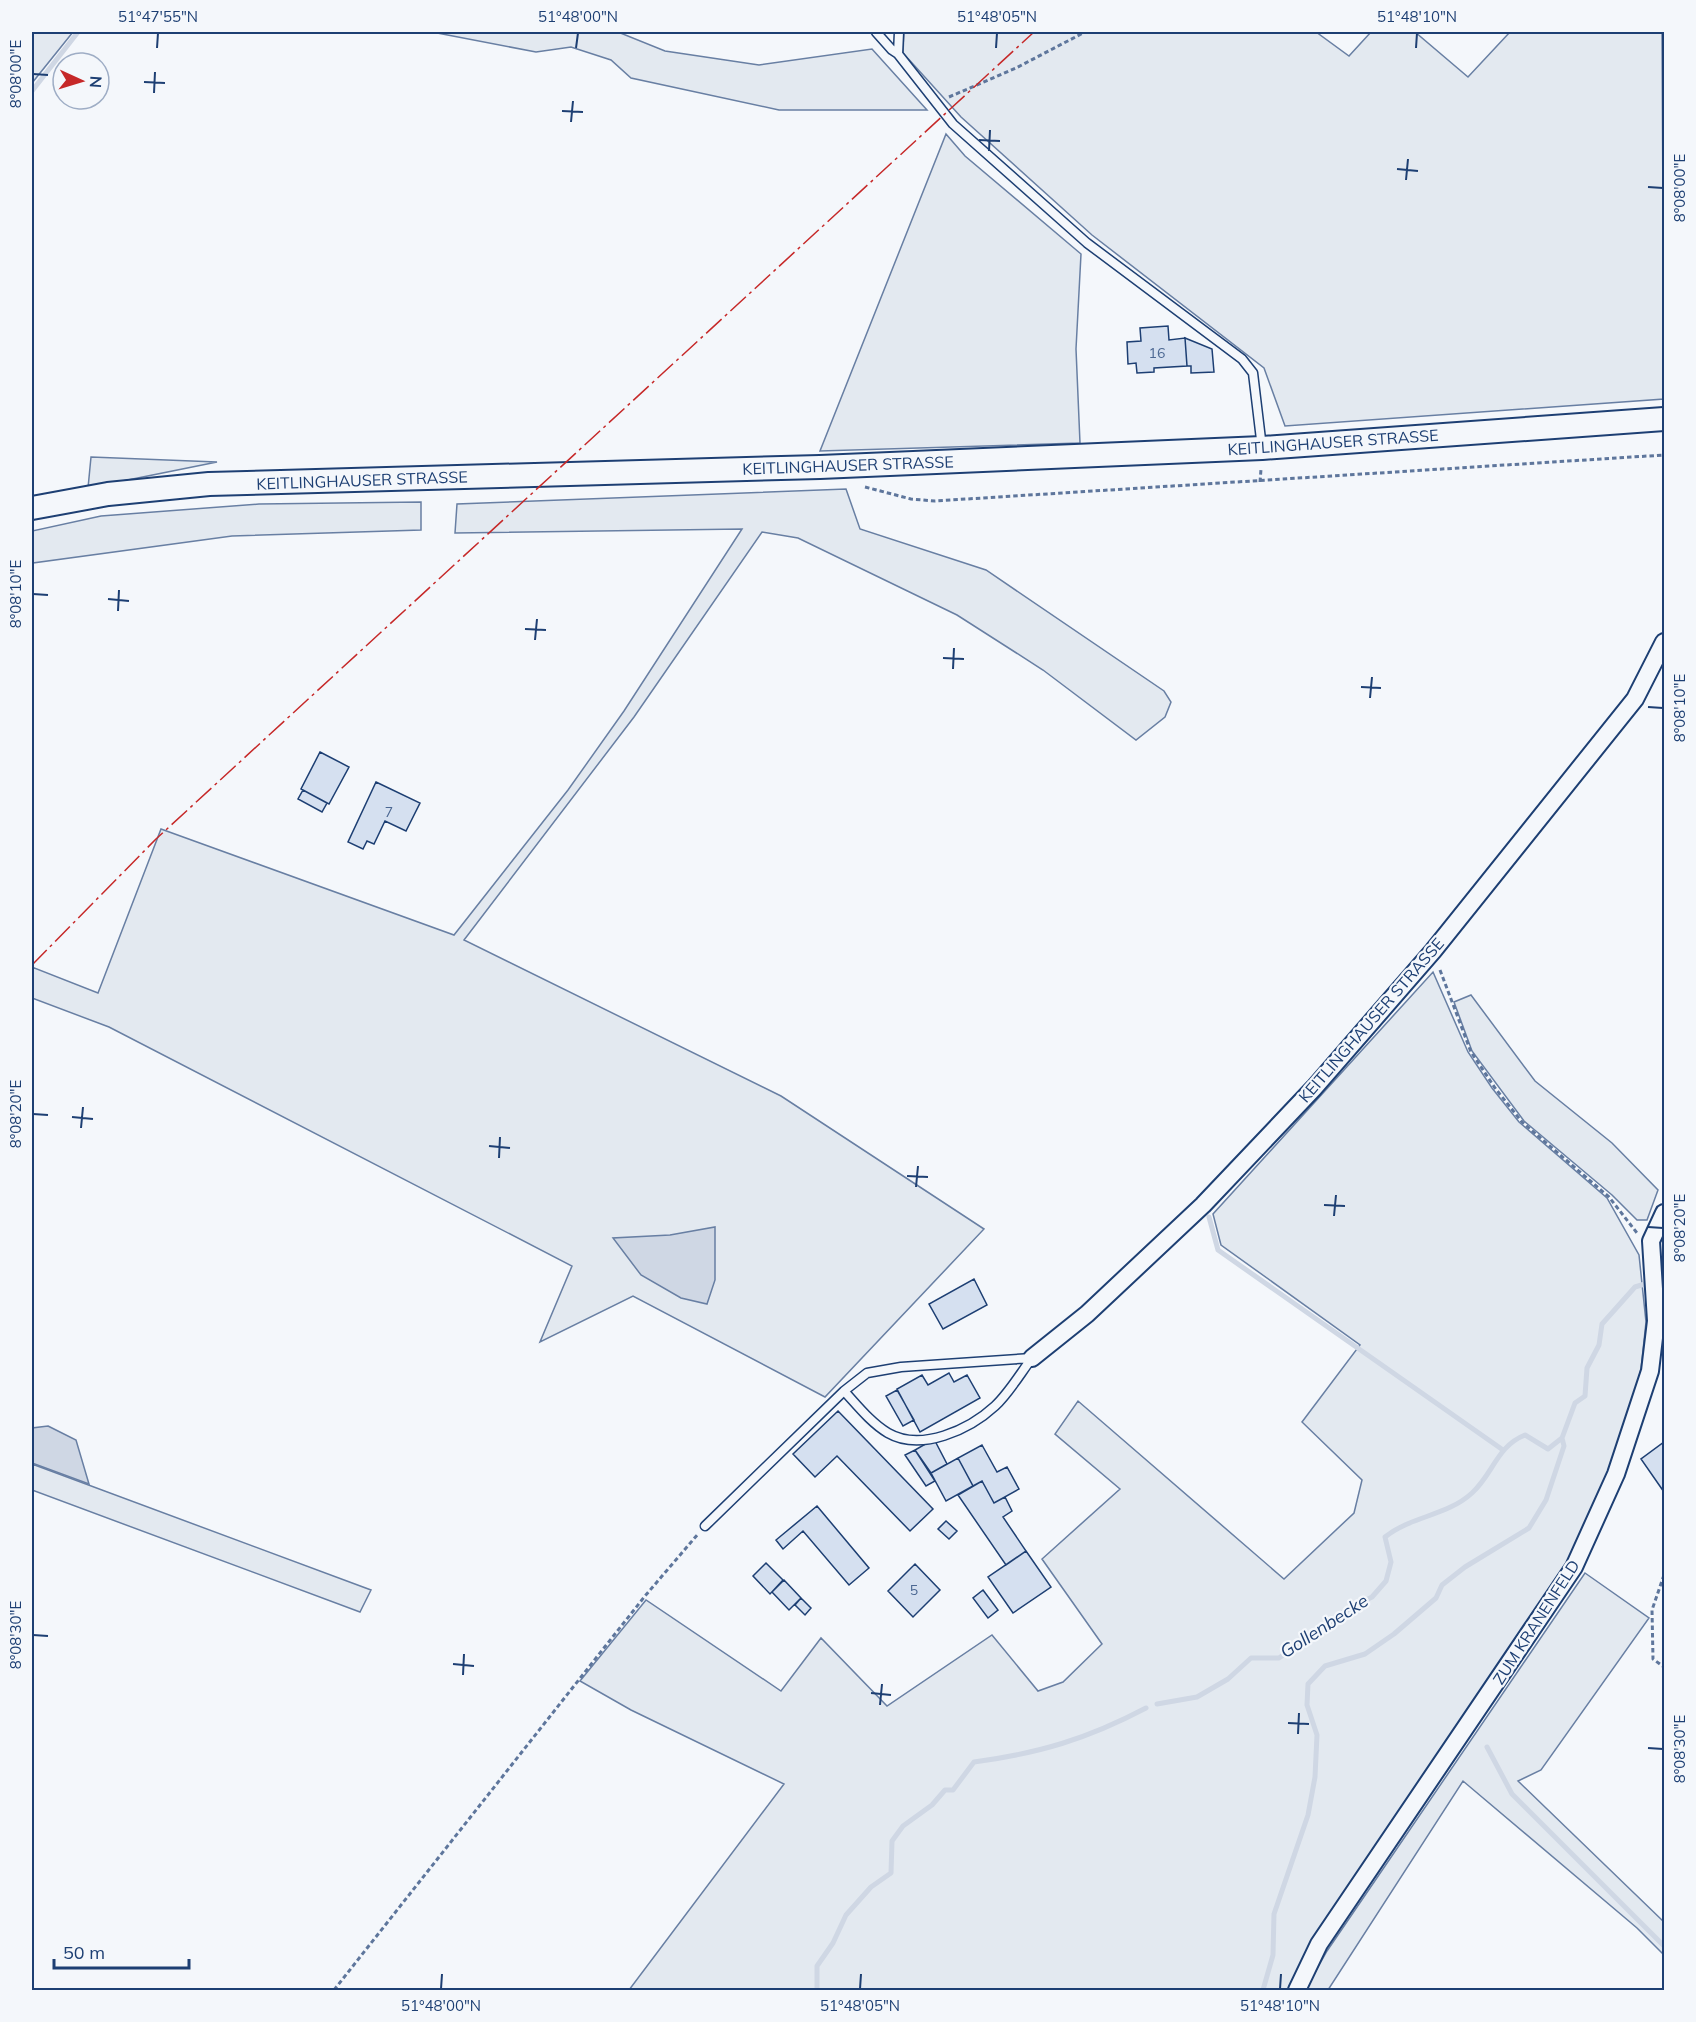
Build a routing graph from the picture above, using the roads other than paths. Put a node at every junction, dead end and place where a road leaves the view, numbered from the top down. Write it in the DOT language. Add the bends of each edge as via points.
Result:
graph roads {
  1 [pos="876,32"];
  2 [pos="899,32"];
  3 [pos="898,54"];
  4 [pos="1665,419"];
  5 [pos="1262,448"];
  6 [pos="32,508"];
  7 [pos="1665,642"];
  8 [pos="1665,1213"];
  9 [pos="1660,1322"];
  10 [pos="1032,1358"];
  11 [pos="844,1391"];
  12 [pos="705,1526"];
  13 [pos="1297,1990"];
  1 -- 3 [label="lane"];
  2 -- 3 [label="lane"];
  3 -- 5 [label="lane" via="953,124 1087,243 1242,359 1253,373"];
  4 -- 5 [label="main road, KEITLINGHAUSER STRASSE"];
  5 -- 6 [label="main road, KEITLINGHAUSER STRASSE" via="820,467 209,484 108,494"];
  7 -- 10 [label="street, KEITLINGHAUSER STRASSE" via="1635,699 1433,951 1314,1088 1203,1205 1087,1314"];
  8 -- 9 [label="street, ZUM KRANENFELD" via="1650,1241 1652,1295"];
  9 -- 13 [label="street, ZUM KRANENFELD" via="1640,1406 1616,1474 1574,1567 1319,1944"];
  10 -- 11 [label="lane" via="867,1373"];
  10 -- 11 [label="lane" via="994,1407 933,1439 915,1441 889,1433"];
  11 -- 12 [label="lane"];
}
